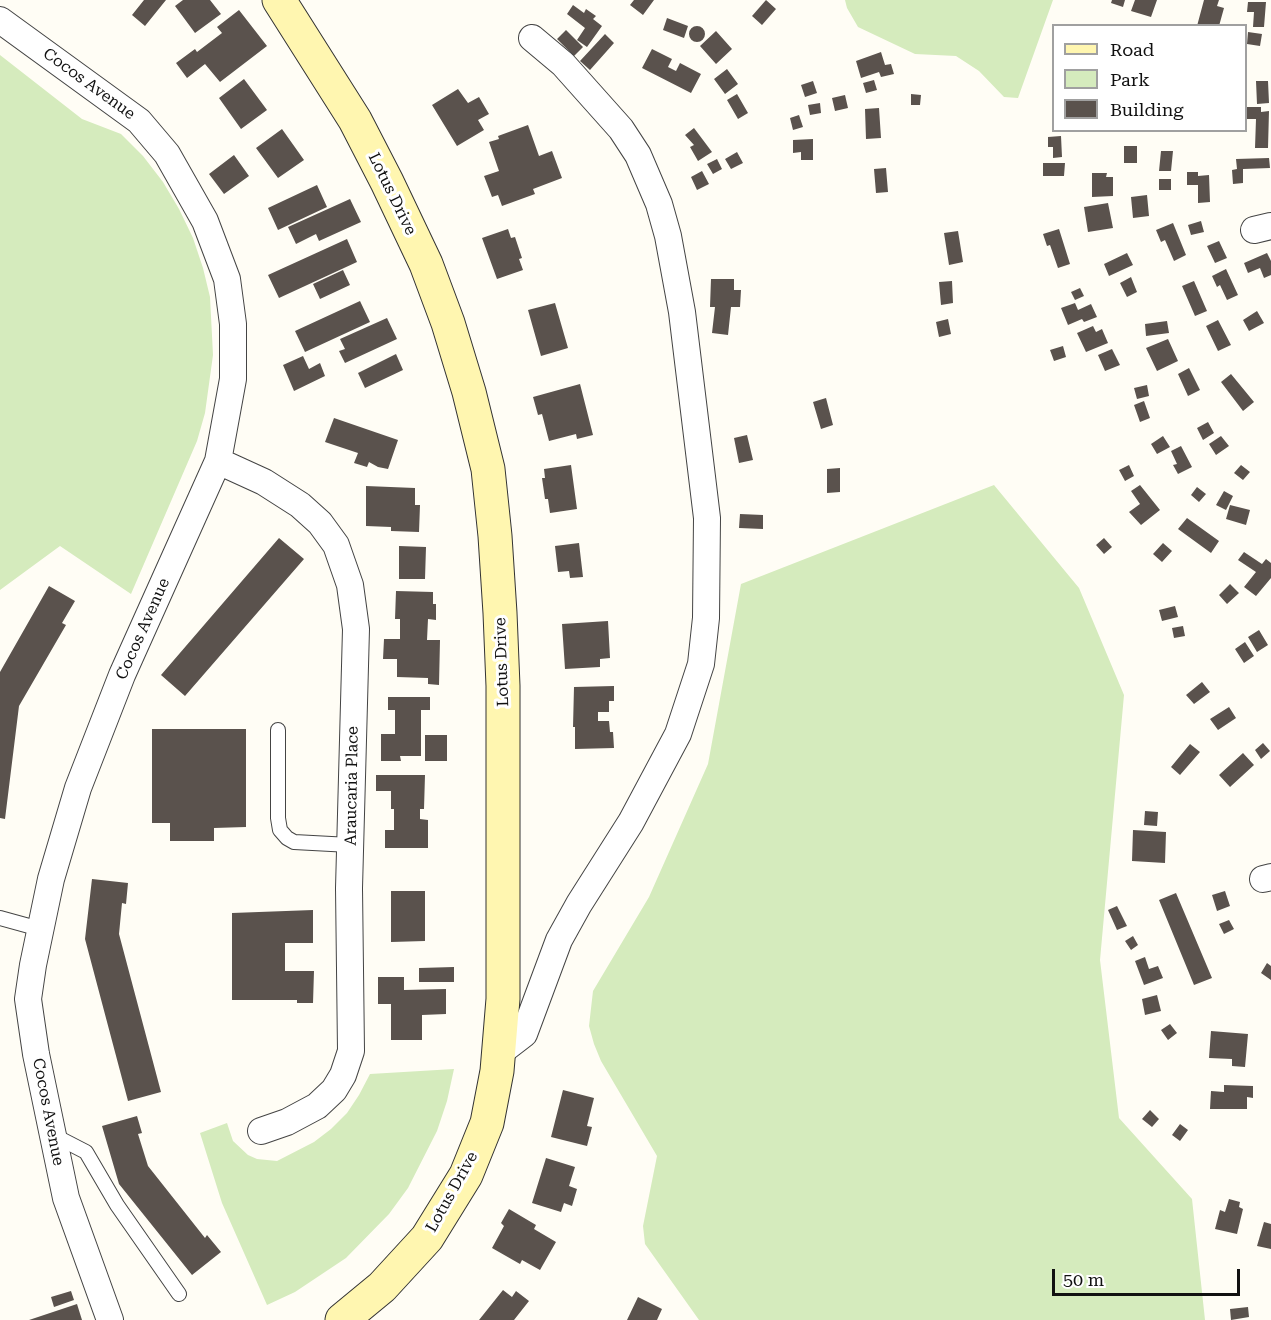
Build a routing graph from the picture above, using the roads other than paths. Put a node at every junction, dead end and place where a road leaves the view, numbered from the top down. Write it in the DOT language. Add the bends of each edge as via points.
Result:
graph roads {
  1 [pos="279,0"];
  2 [pos="0,20"];
  3 [pos="531,38"];
  4 [pos="218,461"];
  5 [pos="278,730"];
  6 [pos="350,845"];
  7 [pos="0,918"];
  8 [pos="40,929"];
  9 [pos="498,1054"];
  10 [pos="261,1131"];
  11 [pos="52,1135"];
  12 [pos="179,1294"];
  13 [pos="110,1320"];
  14 [pos="342,1320"];
  1 -- 9 [label="street, Lotus Drive" via="355,120 426,264 454,342 488,469 503,686 503,999"];
  2 -- 4 [label="street, Cocos Avenue" via="139,121 167,154 205,221 227,279 233,324 233,379"];
  3 -- 9 [label="street" via="563,64 621,129 638,155 659,204 682,312 707,518 706,618 701,664 678,734 631,822 559,940 524,1034"];
  4 -- 6 [label="street, Araucaria Place" via="264,482 300,505 320,523 340,555 350,585 356,628"];
  4 -- 8 [label="street, Cocos Avenue" via="122,675 78,788"];
  5 -- 6 [label="lane" via="280,830 294,842"];
  6 -- 10 [label="street, Araucaria Place" via="351,1051 339,1083 317,1106"];
  7 -- 8 [label="lane"];
  8 -- 11 [label="street, Cocos Avenue" via="28,999"];
  9 -- 14 [label="street, Lotus Drive" via="487,1123 466,1175 427,1238 382,1287"];
  11 -- 12 [label="lane" via="86,1152 117,1205"];
  11 -- 13 [label="street, Cocos Avenue" via="66,1198"];
}
